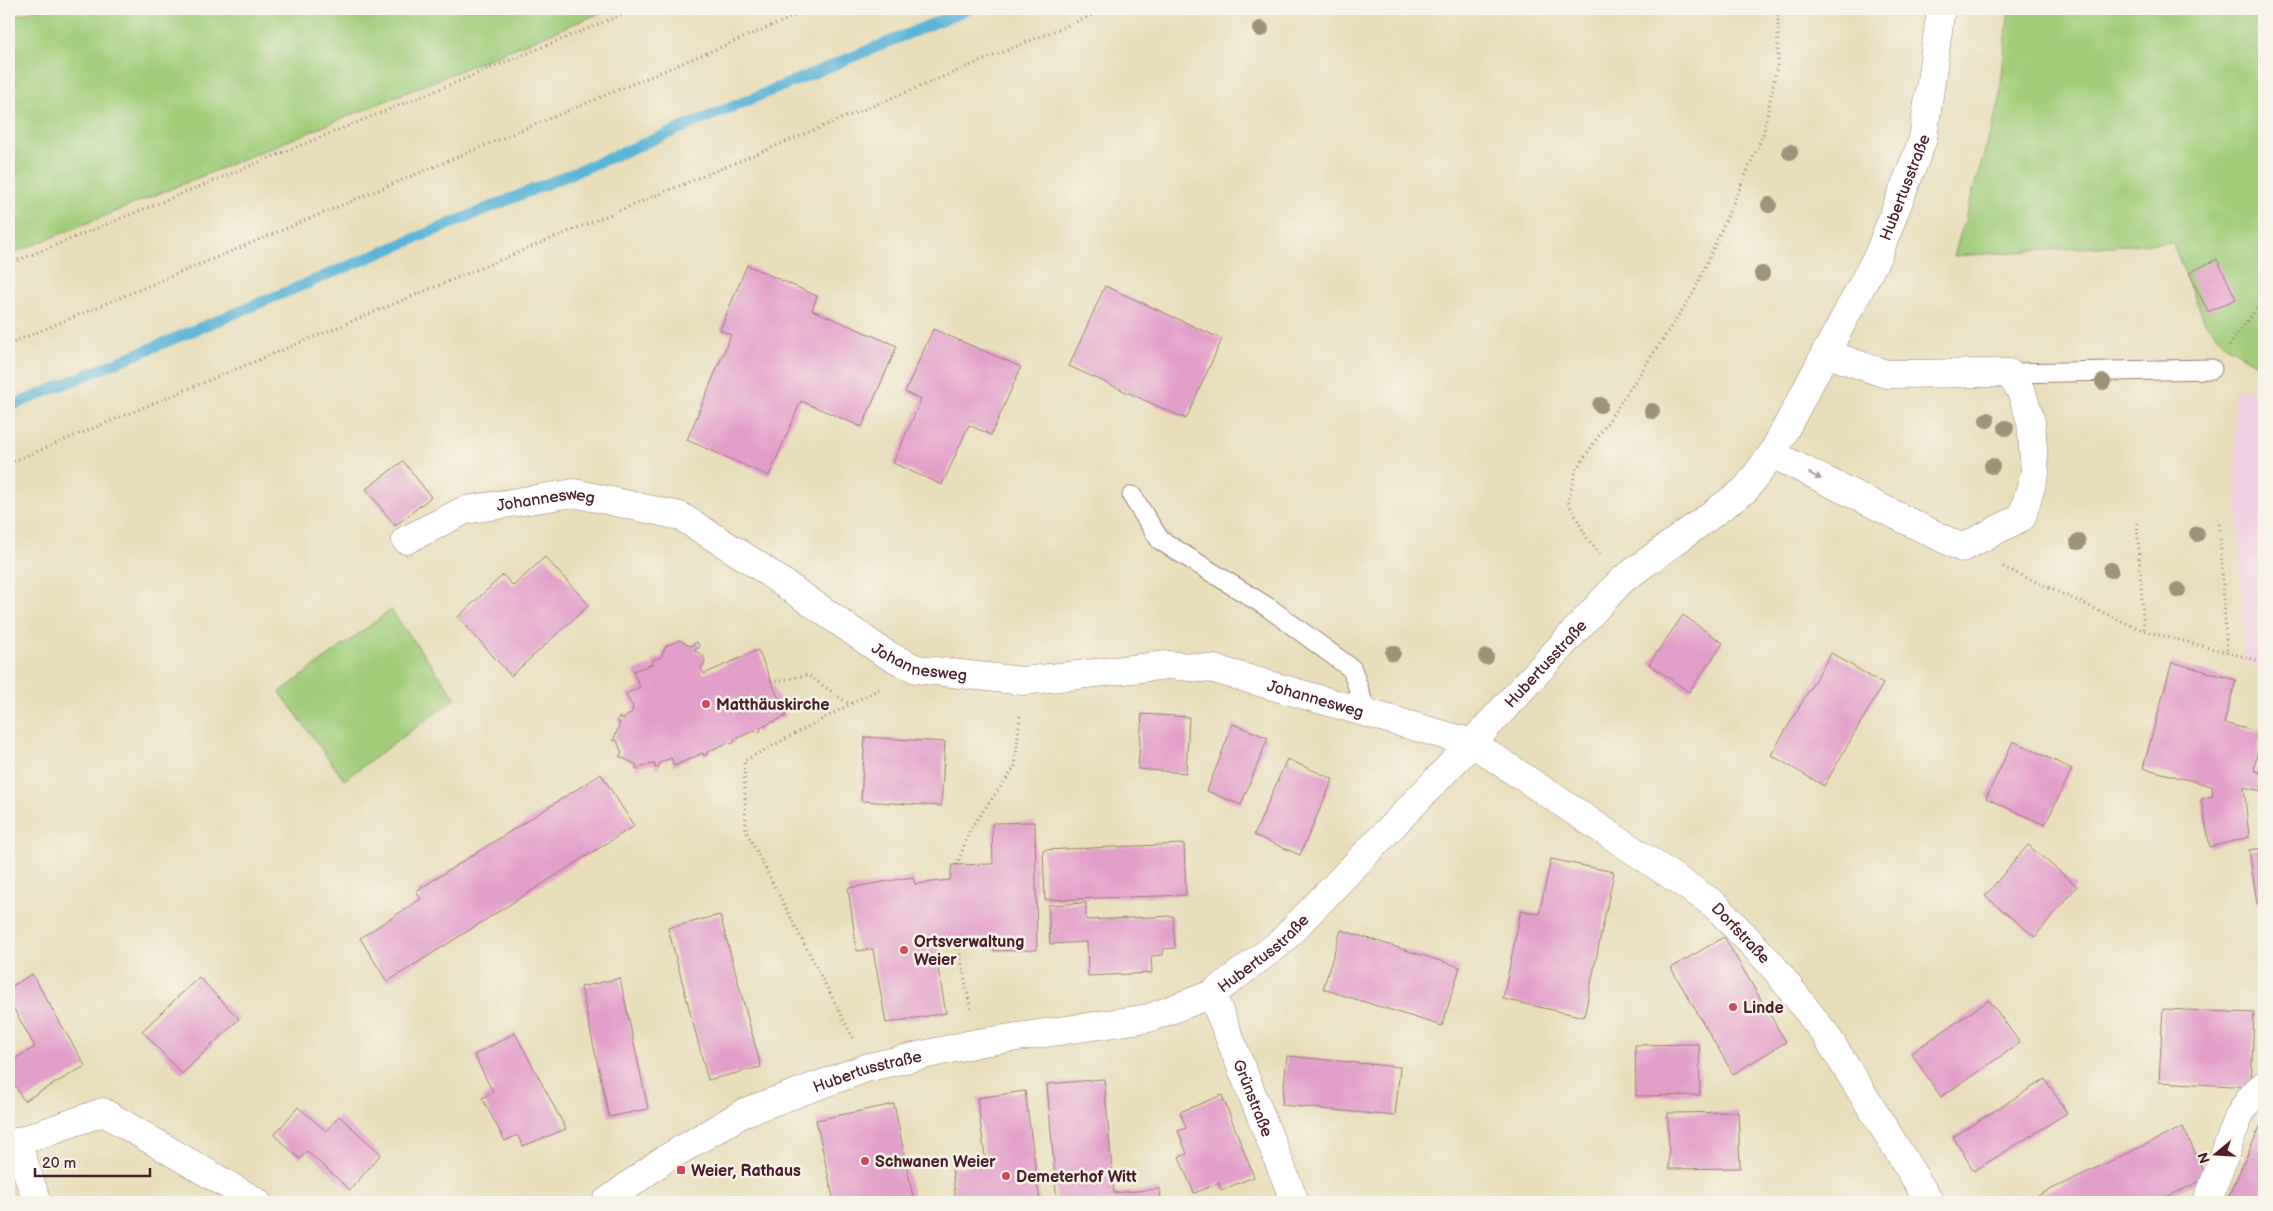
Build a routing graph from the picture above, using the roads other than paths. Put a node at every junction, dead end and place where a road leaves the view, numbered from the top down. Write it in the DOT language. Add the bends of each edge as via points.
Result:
graph roads {
  1 [pos="1941,9"];
  2 [pos="1825,353"];
  3 [pos="2212,369"];
  4 [pos="2009,374"];
  5 [pos="1772,454"];
  6 [pos="1132,496"];
  7 [pos="406,540"];
  8 [pos="1366,712"];
  9 [pos="1472,743"];
  10 [pos="1212,994"];
  11 [pos="2264,1085"];
  12 [pos="13,1143"];
  13 [pos="37,1202"];
  14 [pos="257,1202"];
  15 [pos="606,1202"];
  16 [pos="1295,1202"];
  17 [pos="1930,1202"];
  18 [pos="2207,1202"];
  1 -- 2 [label="street, Hubertusstraße" via="1923,139 1878,255"];
  2 -- 4 [label="street" via="1886,374"];
  2 -- 5 [label="street, Hubertusstraße"];
  3 -- 4 [label="lane"];
  5 -- 4 [label="street, one-way" via="1962,548 2022,517 2035,473 2031,422 2022,393"];
  5 -- 9 [label="street, Hubertusstraße" via="1745,490 1621,582"];
  6 -- 8 [label="lane" via="1160,540 1269,608 1352,669"];
  7 -- 8 [label="street, Johannesweg" via="465,510 574,493 680,516 753,562 884,653 916,669 1023,681 1177,666 1214,670"];
  8 -- 9 [label="street, Johannesweg"];
  9 -- 10 [label="street, Hubertusstraße" via="1280,943"];
  9 -- 17 [label="street, Dorfstraße" via="1714,904 1772,965 1826,1036"];
  10 -- 15 [label="street, Hubertusstraße" via="1149,1018 977,1042 869,1067 745,1112 662,1161"];
  10 -- 16 [label="street, Grünstraße"];
  11 -- 18 [label="street" via="2252,1095 2239,1116"];
  12 -- 13 [label="street"];
  12 -- 14 [label="street" via="103,1112"];
}
